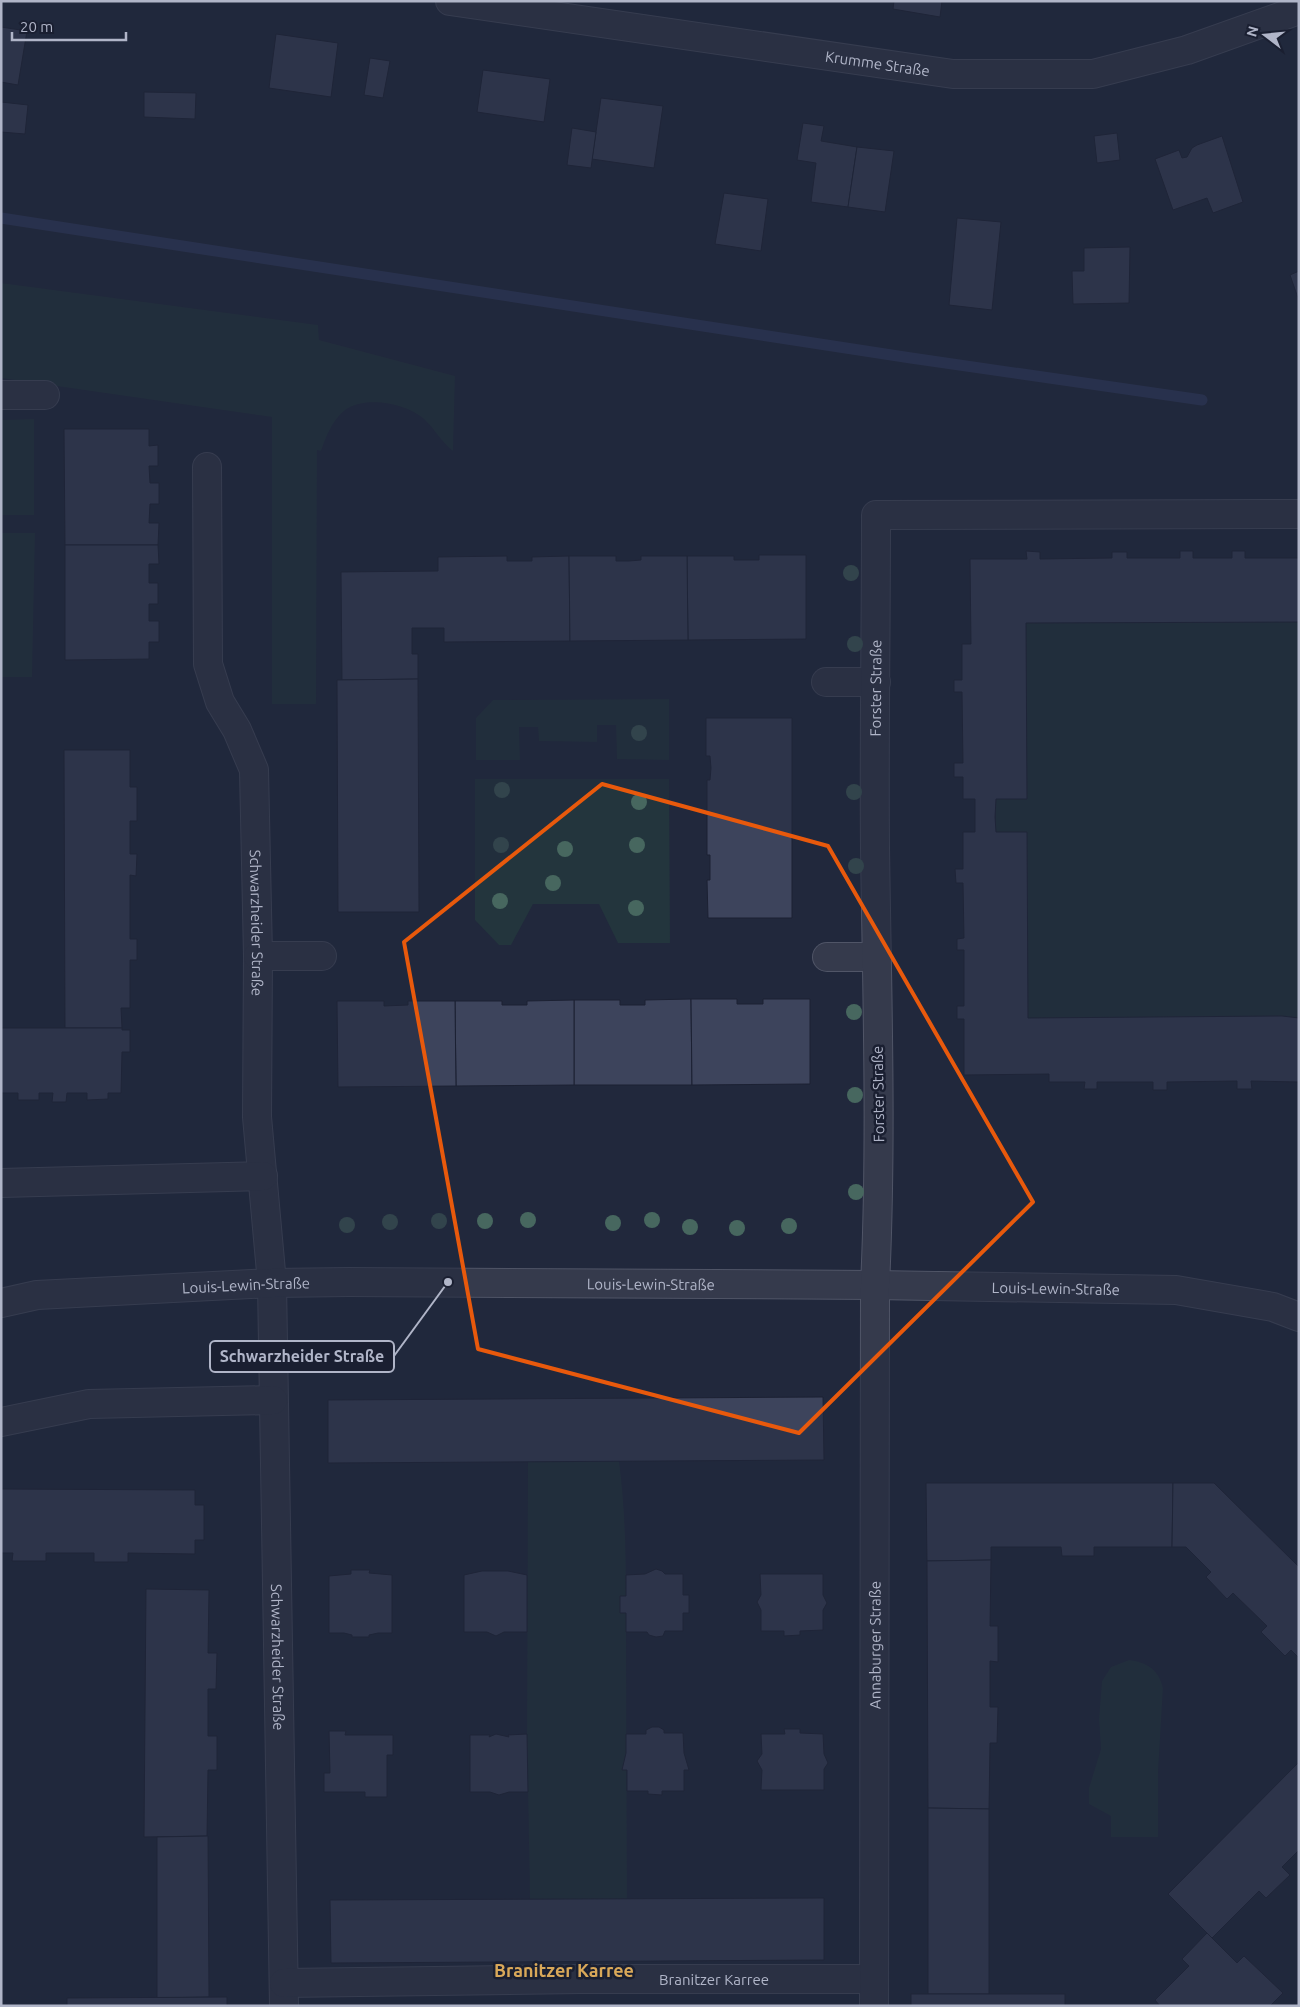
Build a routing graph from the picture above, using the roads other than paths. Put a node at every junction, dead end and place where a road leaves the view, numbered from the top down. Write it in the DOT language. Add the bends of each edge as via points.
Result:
graph roads {
  1 [pos="450,1"];
  2 [pos="1299,10"];
  3 [pos="1,395"];
  4 [pos="45,395"];
  5 [pos="207,467"];
  6 [pos="1299,514"];
  7 [pos="826,682"];
  8 [pos="876,682"];
  9 [pos="258,956"];
  10 [pos="322,956"];
  11 [pos="827,957"];
  12 [pos="877,957"];
  13 [pos="263,1176"];
  14 [pos="1,1183"];
  15 [pos="272,1283"];
  16 [pos="875,1285"];
  17 [pos="1,1303"];
  18 [pos="1299,1317"];
  19 [pos="273,1400"];
  20 [pos="1,1422"];
  21 [pos="874,1979"];
  22 [pos="284,1994"];
  23 [pos="874,2006"];
  1 -- 2 [label="street, Krumme Straße" via="962,74 1093,74 1187,50"];
  3 -- 4 [label="street"];
  5 -- 9 [label="street, Schwarzheider Straße" via="208,664 220,702 237,730 254,770"];
  6 -- 8 [label="street, Forster Straße" via="876,515"];
  7 -- 8 [label="street"];
  8 -- 12 [label="street, Forster Straße"];
  9 -- 10 [label="street"];
  9 -- 13 [label="street, Schwarzheider Straße" via="257,1117"];
  11 -- 12 [label="street"];
  12 -- 16 [label="street, Forster Straße" via="879,1200"];
  13 -- 14 [label="street"];
  13 -- 15 [label="street, Schwarzheider Straße"];
  15 -- 16 [label="street, Louis-Lewin-Straße"];
  15 -- 17 [label="street, Louis-Lewin-Straße" via="37,1295"];
  15 -- 19 [label="street, Schwarzheider Straße"];
  16 -- 18 [label="street, Louis-Lewin-Straße" via="1176,1290 1273,1307"];
  16 -- 21 [label="street, Annaburger Straße"];
  19 -- 20 [label="street" via="89,1404"];
  19 -- 22 [label="street, Schwarzheider Straße"];
  21 -- 22 [label="street, Branitzer Karree" via="580,1980"];
  21 -- 23 [label="street, Annaburger Straße"];
}
